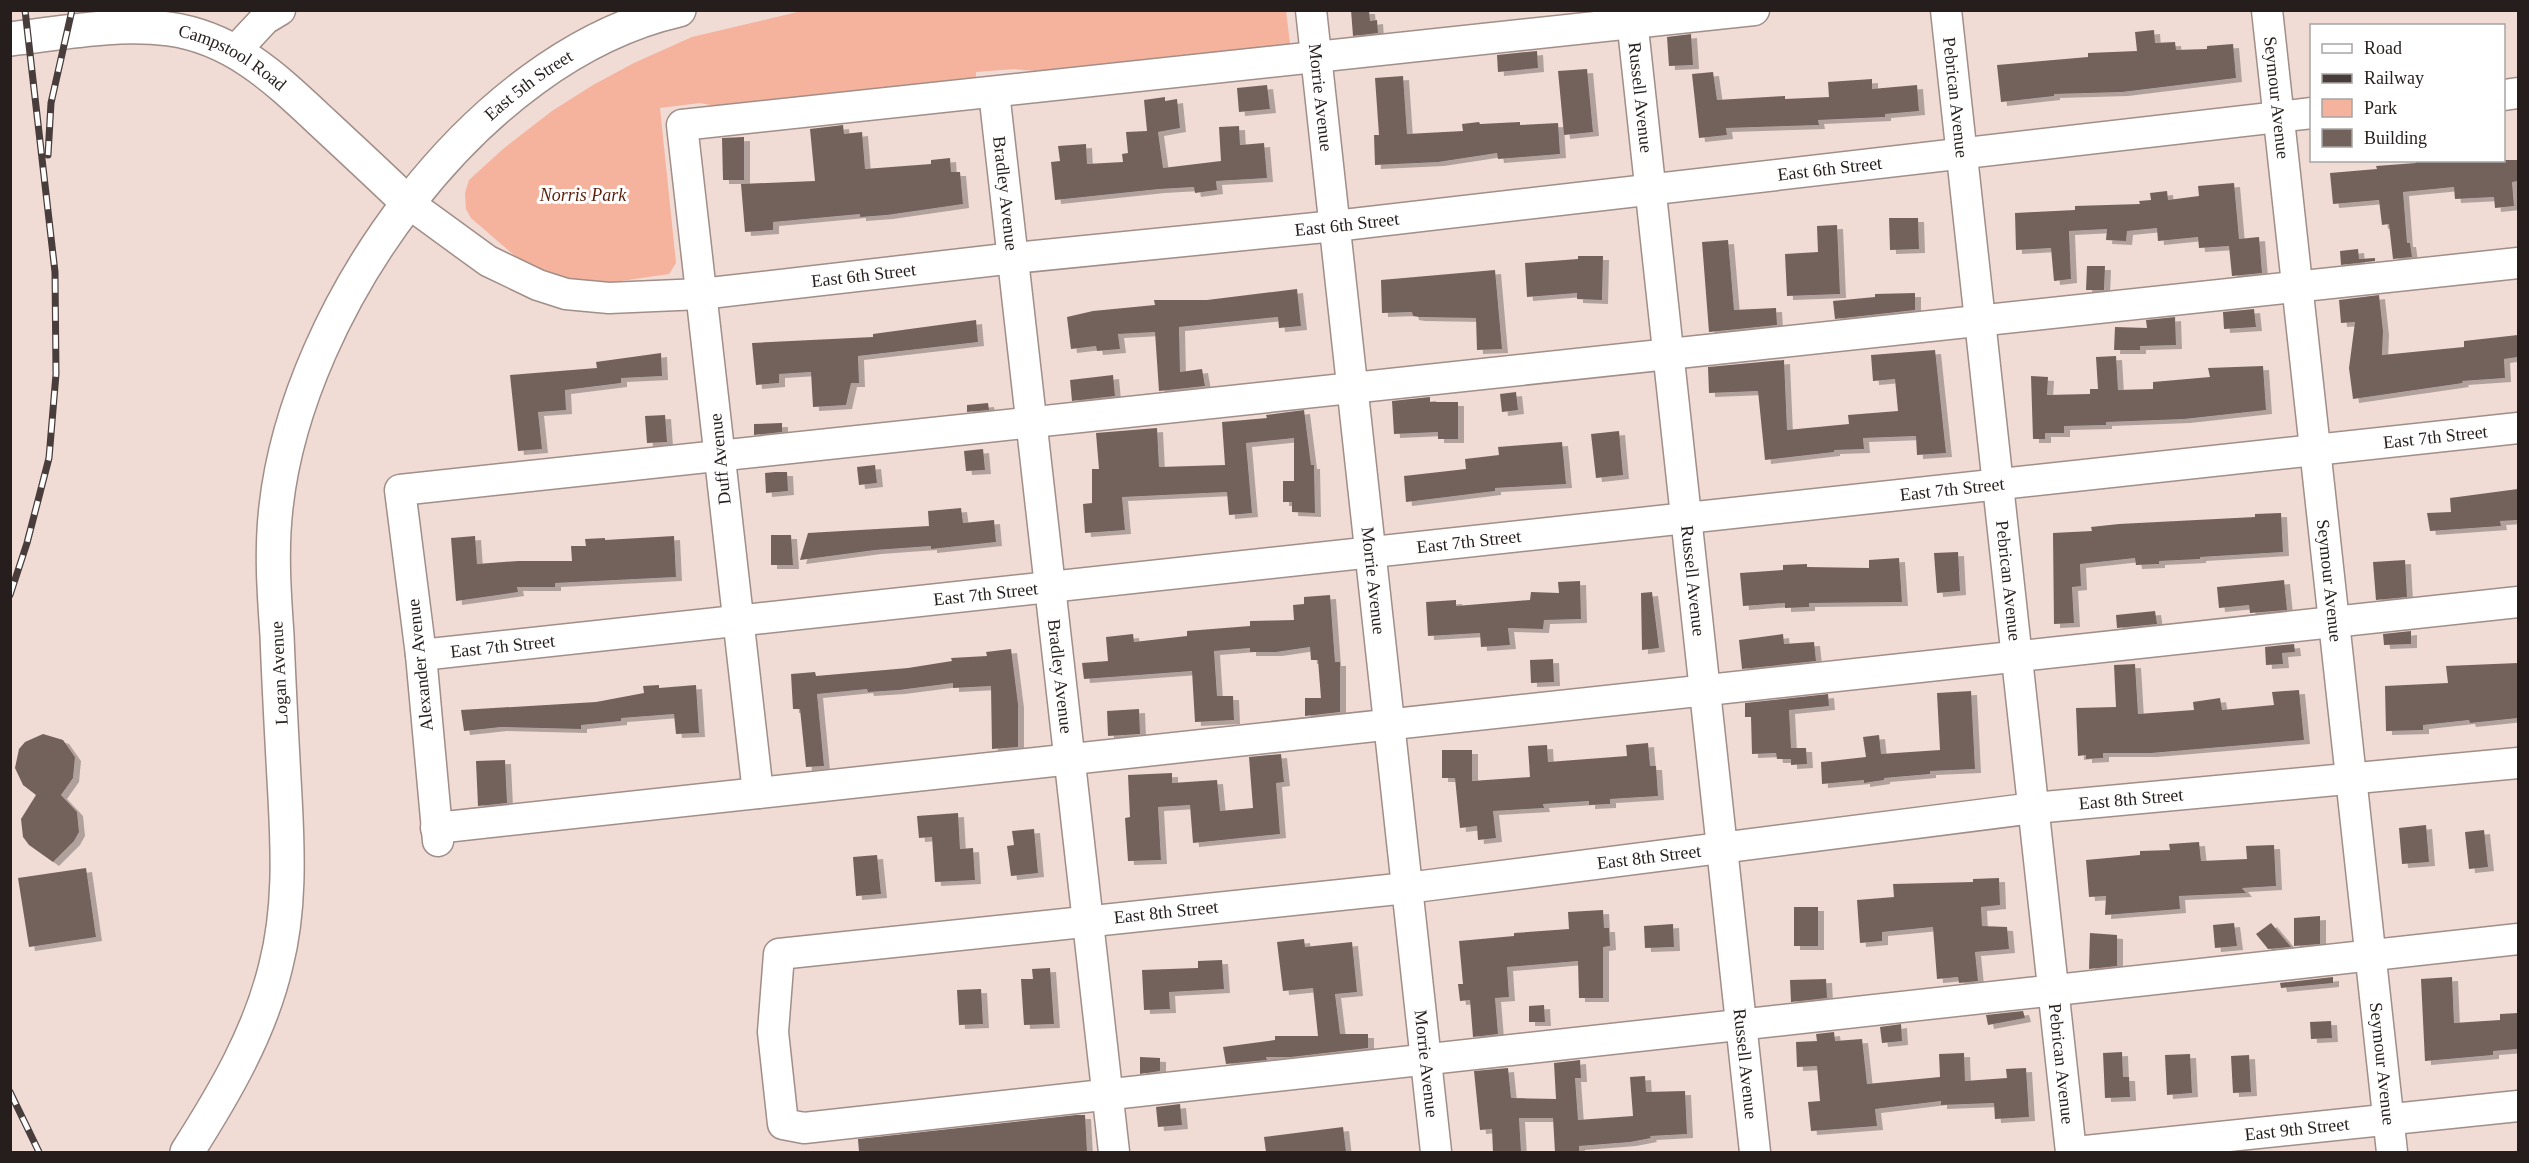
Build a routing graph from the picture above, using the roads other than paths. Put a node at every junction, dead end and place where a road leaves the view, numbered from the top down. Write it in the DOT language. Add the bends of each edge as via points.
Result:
graph roads {
  1 [pos="280,10"];
  2 [pos="678,10"];
  3 [pos="1311,10"];
  4 [pos="1754,10"];
  5 [pos="1946,10"];
  6 [pos="2267,10"];
  7 [pos="1632,17"];
  8 [pos="142,19"];
  9 [pos="10,39"];
  10 [pos="236,50"];
  11 [pos="1316,57"];
  12 [pos="994,92"];
  13 [pos="2310,113"];
  14 [pos="2279,117"];
  15 [pos="1962,152"];
  16 [pos="1650,188"];
  17 [pos="407,202"];
  18 [pos="1335,225"];
  19 [pos="1014,258"];
  20 [pos="2518,263"];
  21 [pos="2297,287"];
  22 [pos="701,294"];
  23 [pos="1980,321"];
  24 [pos="1668,354"];
  25 [pos="1352,388"];
  26 [pos="1031,423"];
  27 [pos="2518,428"];
  28 [pos="2315,450"];
  29 [pos="719,456"];
  30 [pos="1998,484"];
  31 [pos="1686,518"];
  32 [pos="1371,552"];
  33 [pos="1048,587"];
  34 [pos="2518,602"];
  35 [pos="738,621"];
  36 [pos="2334,622"];
  37 [pos="421,655"];
  38 [pos="2017,656"];
  39 [pos="1705,690"];
  40 [pos="1389,724"];
  41 [pos="1068,759"];
  42 [pos="2518,763"];
  43 [pos="2351,780"];
  44 [pos="758,793"];
  45 [pos="2034,808"];
  46 [pos="1722,847"];
  47 [pos="1407,888"];
  48 [pos="1087,920"];
  49 [pos="2518,939"];
  50 [pos="2371,955"];
  51 [pos="2053,990"];
  52 [pos="1741,1024"];
  53 [pos="1426,1059"];
  54 [pos="1107,1095"];
  55 [pos="2518,1106"];
  56 [pos="2389,1119"];
  57 [pos="187,1152"];
  58 [pos="1114,1152"];
  59 [pos="1436,1152"];
  60 [pos="1755,1152"];
  61 [pos="2072,1152"];
  62 [pos="2076,1152"];
  63 [pos="2392,1152"];
  1 -- 10 [label="street" via="265,19"];
  2 -- 17 [label="main road, East 5th Street" via="630,26 572,54 528,83 445,157"];
  3 -- 11 [label="street, Morrie Avenue"];
  4 -- 7 [label="street"];
  5 -- 15 [label="street, Pebrican Avenue"];
  6 -- 14 [label="street, Seymour Avenue"];
  7 -- 11 [label="street"];
  7 -- 16 [label="street, Russell Avenue"];
  8 -- 9 [label="main road, Campstool Road" via="126,26"];
  8 -- 10 [label="main road, Campstool Road"];
  10 -- 17 [label="main road, Campstool Road" via="269,72"];
  11 -- 12 [label="street"];
  11 -- 18 [label="street, Morrie Avenue"];
  12 -- 19 [label="street, Bradley Avenue"];
  12 -- 22 [label="street, Duff Avenue" via="682,125"];
  13 -- 14 [label="street, East 6th Street"];
  14 -- 15 [label="street, East 6th Street"];
  14 -- 21 [label="street, Seymour Avenue"];
  15 -- 16 [label="street, East 6th Street"];
  15 -- 23 [label="street, Pebrican Avenue"];
  16 -- 18 [label="street, East 6th Street"];
  16 -- 24 [label="street, Russell Avenue"];
  17 -- 22 [label="street, East 6th Street" via="488,261 566,294 609,298"];
  17 -- 57 [label="main road, Logan Avenue" via="326,337 301,397 285,453 276,508 273,571 288,846 282,937 263,1008 245,1053"];
  18 -- 19 [label="street, East 6th Street"];
  18 -- 25 [label="street, Morrie Avenue"];
  19 -- 22 [label="street, East 6th Street"];
  19 -- 26 [label="street, Bradley Avenue"];
  20 -- 21 [label="street"];
  21 -- 23 [label="street"];
  21 -- 28 [label="street, Seymour Avenue"];
  22 -- 29 [label="street, Duff Avenue"];
  23 -- 24 [label="street"];
  23 -- 30 [label="street, Pebrican Avenue"];
  24 -- 25 [label="street"];
  24 -- 31 [label="street, Russell Avenue"];
  25 -- 26 [label="street"];
  25 -- 32 [label="street, Morrie Avenue"];
  26 -- 29 [label="street"];
  26 -- 33 [label="street, Bradley Avenue"];
  27 -- 28 [label="street, East 7th Street"];
  28 -- 30 [label="street, East 7th Street"];
  28 -- 36 [label="street, Seymour Avenue"];
  29 -- 35 [label="street, Duff Avenue"];
  29 -- 37 [label="street, Alexander Avenue" via="400,490"];
  30 -- 31 [label="street, East 7th Street"];
  30 -- 38 [label="street, Pebrican Avenue"];
  31 -- 32 [label="street, East 7th Street"];
  31 -- 39 [label="street, Russell Avenue"];
  32 -- 33 [label="street, East 7th Street"];
  32 -- 40 [label="street, Morrie Avenue"];
  33 -- 35 [label="street, East 7th Street"];
  33 -- 41 [label="street, Bradley Avenue"];
  34 -- 36 [label="street"];
  35 -- 37 [label="street, East 7th Street"];
  35 -- 44 [label="street, Duff Avenue"];
  36 -- 38 [label="street"];
  36 -- 43 [label="street, Seymour Avenue"];
  37 -- 44 [label="street, Alexander Avenue" via="437,834"];
  38 -- 39 [label="street"];
  38 -- 45 [label="street, Pebrican Avenue"];
  39 -- 40 [label="street"];
  39 -- 46 [label="street, Russell Avenue"];
  40 -- 41 [label="street"];
  40 -- 47 [label="street, Morrie Avenue"];
  41 -- 44 [label="street"];
  41 -- 48 [label="street, Bradley Avenue"];
  42 -- 43 [label="street, East 8th Street"];
  43 -- 45 [label="street, East 8th Street"];
  43 -- 50 [label="street, Seymour Avenue"];
  45 -- 46 [label="street, East 8th Street"];
  45 -- 51 [label="street, Pebrican Avenue"];
  46 -- 47 [label="street, East 8th Street"];
  46 -- 52 [label="street, Russell Avenue"];
  47 -- 48 [label="street, East 8th Street"];
  47 -- 53 [label="street, Morrie Avenue"];
  48 -- 54 [label="street, Bradley Avenue"];
  48 -- 54 [label="street, East 8th Street" via="779,954 773,1032 783,1124 804,1128"];
  49 -- 50 [label="street"];
  50 -- 51 [label="street"];
  50 -- 56 [label="street, Seymour Avenue"];
  51 -- 52 [label="street"];
  51 -- 61 [label="street, Pebrican Avenue"];
  52 -- 53 [label="street"];
  52 -- 60 [label="street, Russell Avenue"];
  53 -- 54 [label="street"];
  53 -- 59 [label="street, Morrie Avenue"];
  54 -- 58 [label="street, Bradley Avenue"];
  55 -- 56 [label="street, East 9th Street"];
  56 -- 62 [label="street, East 9th Street"];
  56 -- 63 [label="street, Seymour Avenue"];
}
